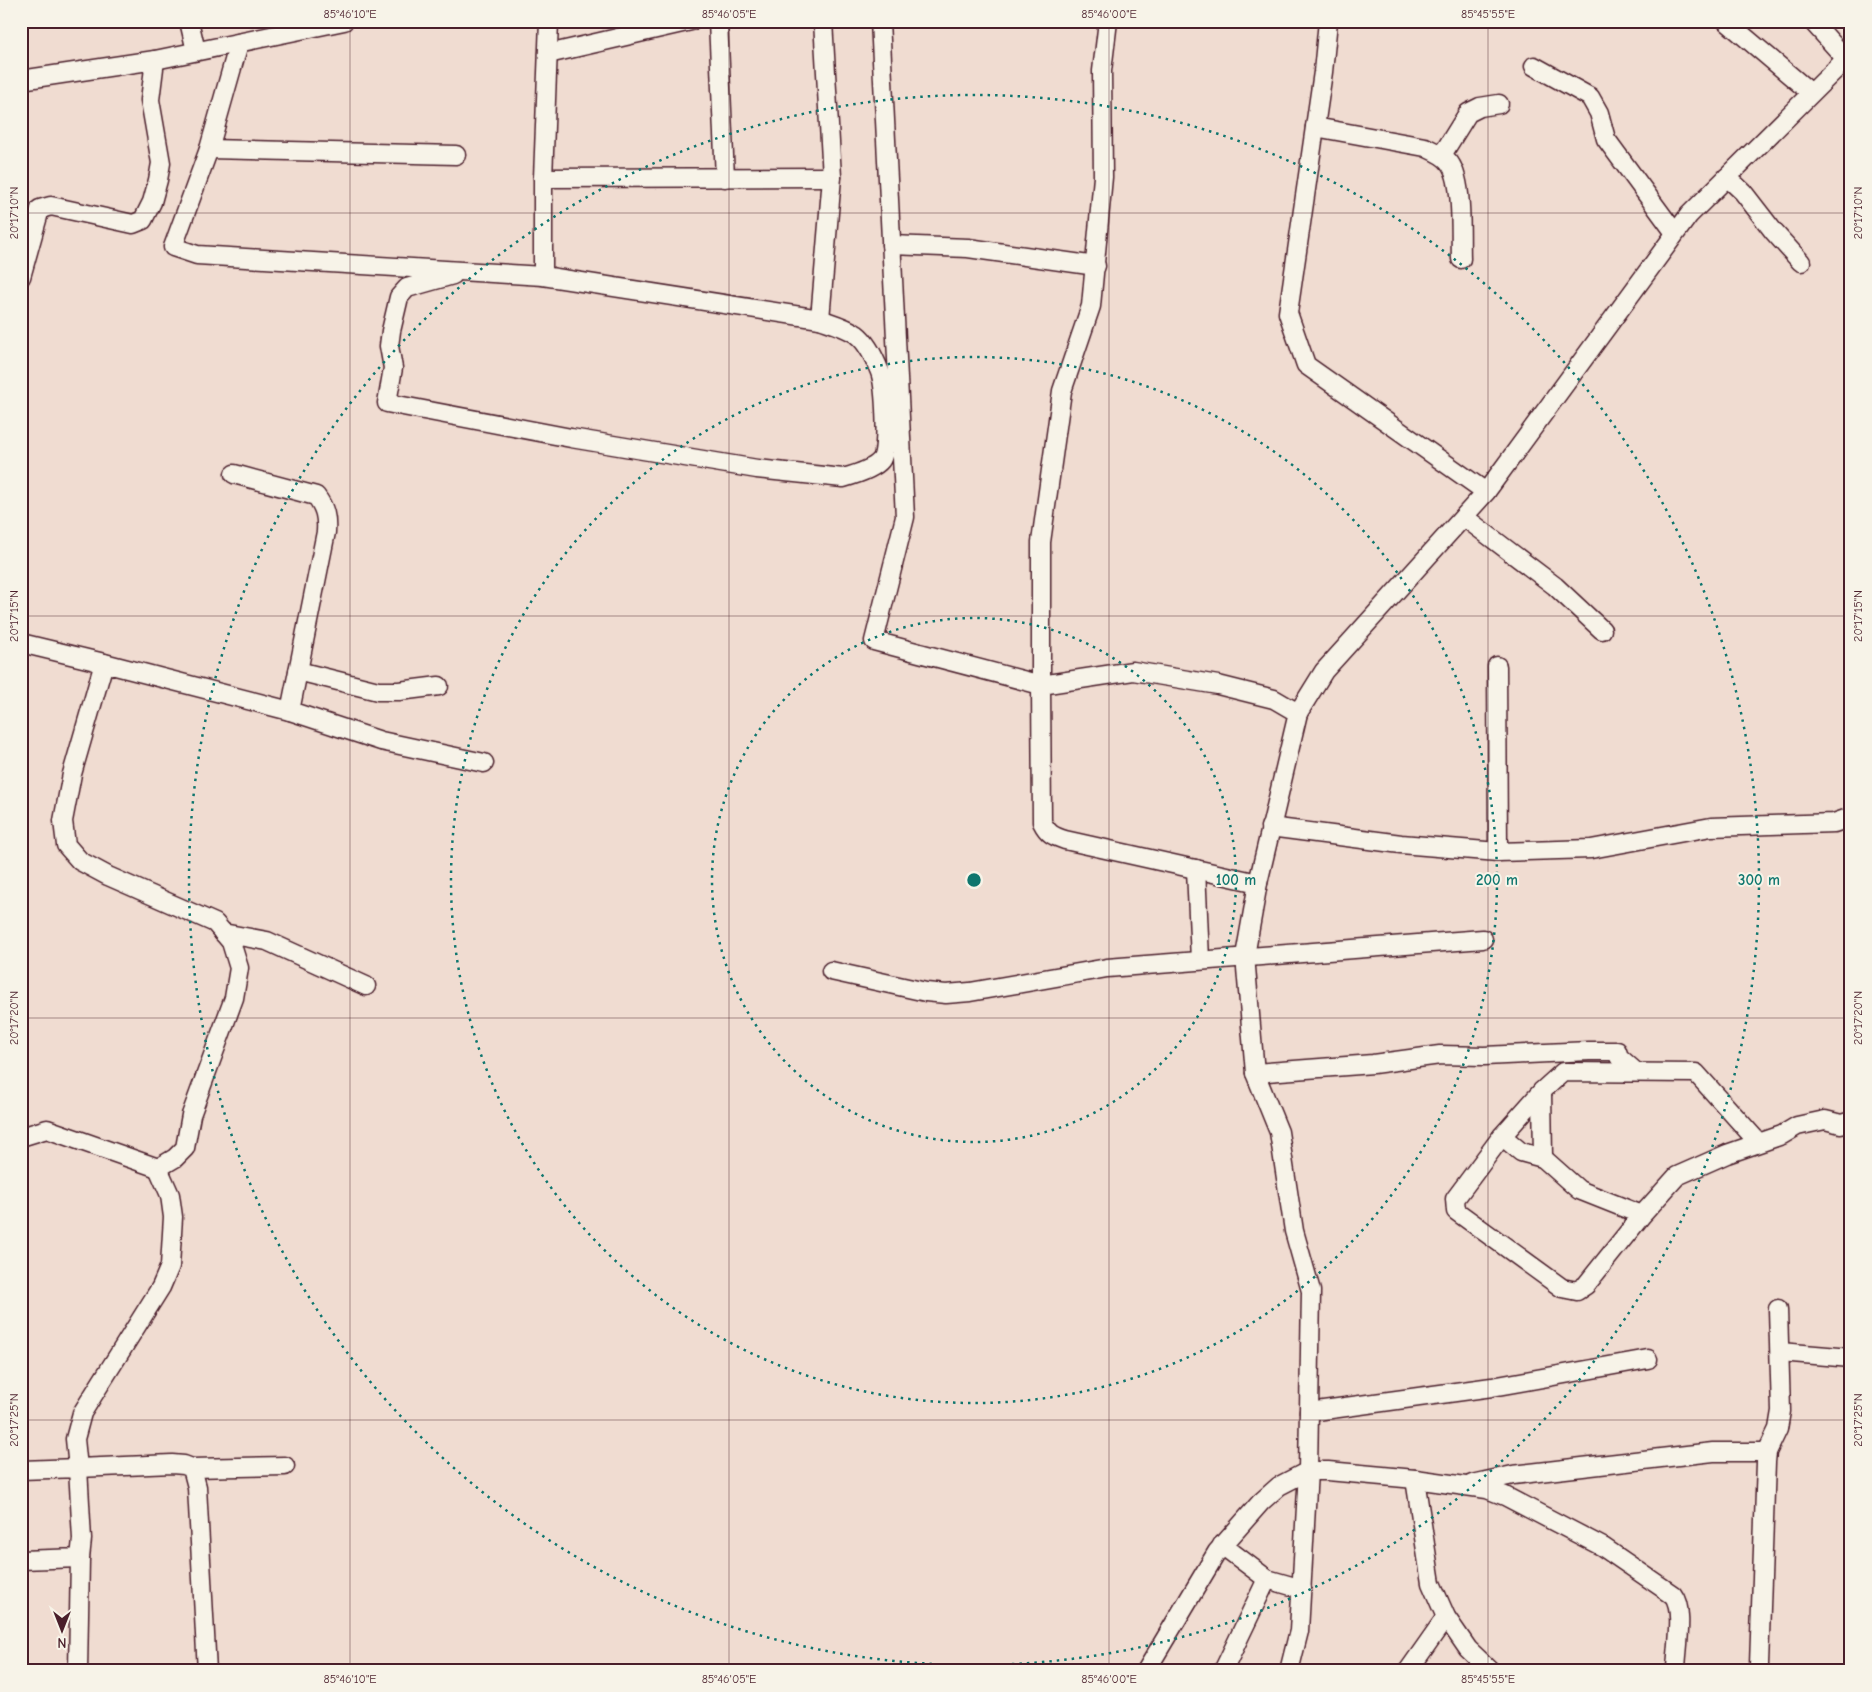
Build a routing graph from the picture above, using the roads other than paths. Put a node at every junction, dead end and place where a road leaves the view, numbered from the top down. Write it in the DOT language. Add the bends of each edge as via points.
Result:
graph roads {
  1 [pos="190,21"];
  2 [pos="344,21"];
  3 [pos="549,21"];
  4 [pos="691,21"];
  5 [pos="718,21"];
  6 [pos="823,21"];
  7 [pos="880,21"];
  8 [pos="1108,21"];
  9 [pos="1328,21"];
  10 [pos="1726,21"];
  11 [pos="1812,21"];
  12 [pos="239,43"];
  13 [pos="196,51"];
  14 [pos="548,54"];
  15 [pos="1848,56"];
  16 [pos="155,60"];
  17 [pos="1534,66"];
  18 [pos="25,77"];
  19 [pos="1811,93"];
  20 [pos="1499,104"];
  21 [pos="1315,127"];
  22 [pos="209,148"];
  23 [pos="1442,155"];
  24 [pos="456,156"];
  25 [pos="832,177"];
  26 [pos="1727,177"];
  27 [pos="543,178"];
  28 [pos="725,178"];
  29 [pos="1675,233"];
  30 [pos="890,245"];
  31 [pos="1461,259"];
  32 [pos="1801,262"];
  33 [pos="1096,266"];
  34 [pos="467,270"];
  35 [pos="544,276"];
  36 [pos="21,277"];
  37 [pos="820,319"];
  38 [pos="234,474"];
  39 [pos="1486,492"];
  40 [pos="1464,517"];
  41 [pos="1602,630"];
  42 [pos="21,644"];
  43 [pos="104,663"];
  44 [pos="1497,666"];
  45 [pos="298,671"];
  46 [pos="1041,685"];
  47 [pos="439,686"];
  48 [pos="290,711"];
  49 [pos="1298,713"];
  50 [pos="484,764"];
  51 [pos="1851,817"];
  52 [pos="1270,828"];
  53 [pos="1498,852"];
  54 [pos="1196,870"];
  55 [pos="1258,883"];
  56 [pos="223,933"];
  57 [pos="1482,939"];
  58 [pos="1245,956"];
  59 [pos="1200,960"];
  60 [pos="831,971"];
  61 [pos="366,986"];
  62 [pos="1255,1072"];
  63 [pos="1636,1072"];
  64 [pos="1542,1091"];
  65 [pos="1851,1121"];
  66 [pos="1502,1136"];
  67 [pos="21,1137"];
  68 [pos="1758,1142"];
  69 [pos="1543,1158"];
  70 [pos="158,1168"];
  71 [pos="1642,1215"];
  72 [pos="1778,1309"];
  73 [pos="1780,1352"];
  74 [pos="1851,1358"];
  75 [pos="1648,1359"];
  76 [pos="1309,1412"];
  77 [pos="1767,1452"];
  78 [pos="285,1466"];
  79 [pos="78,1468"];
  80 [pos="192,1468"];
  81 [pos="21,1470"];
  82 [pos="1308,1471"];
  83 [pos="1415,1480"];
  84 [pos="1468,1485"];
  85 [pos="1222,1545"];
  86 [pos="80,1558"];
  87 [pos="21,1560"];
  88 [pos="1267,1579"];
  89 [pos="1302,1589"];
  90 [pos="1446,1617"];
  91 [pos="1759,1665"];
  92 [pos="78,1671"];
  93 [pos="207,1671"];
  94 [pos="1146,1671"];
  95 [pos="1223,1671"];
  96 [pos="1289,1671"];
  97 [pos="1408,1671"];
  98 [pos="1491,1671"];
  99 [pos="1676,1671"];
  1 -- 13 [label="street"];
  2 -- 12 [label="street"];
  3 -- 14 [label="street"];
  4 -- 14 [label="street"];
  5 -- 28 [label="street"];
  6 -- 25 [label="street"];
  7 -- 30 [label="street"];
  8 -- 33 [label="street" via="1102,71 1103,177"];
  9 -- 21 [label="street"];
  10 -- 19 [label="street"];
  11 -- 15 [label="street"];
  12 -- 13 [label="street"];
  12 -- 22 [label="street"];
  13 -- 16 [label="street"];
  14 -- 27 [label="street"];
  15 -- 19 [label="street"];
  16 -- 18 [label="street"];
  16 -- 36 [label="street" via="150,100 161,163 152,202 142,220 133,224 51,206 40,209"];
  17 -- 29 [label="street" via="1590,97 1599,113 1606,139"];
  19 -- 26 [label="street"];
  20 -- 23 [label="street" via="1480,106 1468,113"];
  21 -- 23 [label="street" via="1425,147"];
  21 -- 39 [label="street" via="1288,313 1306,366"];
  22 -- 24 [label="street"];
  22 -- 34 [label="street" via="173,247 198,255"];
  23 -- 31 [label="street" via="1450,162 1456,177 1460,200"];
  25 -- 28 [label="street"];
  25 -- 37 [label="street"];
  26 -- 29 [label="street"];
  26 -- 32 [label="street" via="1744,192"];
  27 -- 28 [label="street"];
  27 -- 35 [label="street"];
  29 -- 39 [label="street"];
  30 -- 33 [label="street" via="968,248"];
  30 -- 46 [label="street" via="905,517 874,641"];
  33 -- 46 [label="street" via="1091,306 1062,391 1052,455 1041,542"];
  34 -- 35 [label="street"];
  34 -- 37 [label="street" via="406,288 399,296 389,346 393,368 387,403 739,466 843,478 857,475 880,461 885,451 881,374 871,350 855,333"];
  35 -- 37 [label="street"];
  38 -- 45 [label="street" via="316,496 325,510 326,532"];
  39 -- 40 [label="street"];
  40 -- 41 [label="street" via="1555,586"];
  40 -- 49 [label="street" via="1324,671"];
  42 -- 43 [label="street"];
  43 -- 48 [label="street"];
  43 -- 56 [label="street" via="72,774 63,821 66,846 80,861 215,923"];
  44 -- 53 [label="street"];
  45 -- 47 [label="street" via="378,691"];
  45 -- 48 [label="street"];
  46 -- 49 [label="street" via="1133,671 1218,685 1274,700"];
  46 -- 54 [label="street" via="1042,822 1047,831 1065,840"];
  48 -- 50 [label="street" via="381,741"];
  49 -- 52 [label="street"];
  51 -- 53 [label="street" via="1834,823 1711,827 1591,850"];
  52 -- 53 [label="street"];
  52 -- 55 [label="street"];
  54 -- 55 [label="street"];
  54 -- 59 [label="street"];
  55 -- 58 [label="street"];
  56 -- 61 [label="street" via="267,941"];
  56 -- 70 [label="street" via="231,942 239,968 234,998 191,1115 186,1148"];
  57 -- 58 [label="street"];
  58 -- 59 [label="street"];
  58 -- 62 [label="street"];
  59 -- 60 [label="street" via="1107,968 946,994"];
  62 -- 63 [label="street" via="1373,1064 1440,1055 1617,1051 1619,1057"];
  62 -- 76 [label="street" via="1280,1132 1294,1231 1311,1291"];
  63 -- 64 [label="street" via="1563,1072"];
  63 -- 68 [label="street" via="1696,1073"];
  64 -- 66 [label="street"];
  64 -- 69 [label="street"];
  65 -- 68 [label="street" via="1841,1124 1825,1120 1797,1126 1782,1135"];
  66 -- 69 [label="street" via="1521,1152"];
  66 -- 71 [label="street" via="1455,1198 1456,1211 1562,1288 1576,1291 1586,1285"];
  67 -- 70 [label="street" via="47,1129"];
  68 -- 71 [label="street" via="1676,1176"];
  69 -- 71 [label="street" via="1579,1190"];
  70 -- 79 [label="street" via="170,1195 173,1217 170,1266 161,1287 82,1413 75,1439"];
  72 -- 73 [label="street"];
  73 -- 74 [label="street"];
  73 -- 77 [label="street" via="1781,1411 1778,1429"];
  75 -- 76 [label="street" via="1492,1386"];
  76 -- 82 [label="street"];
  77 -- 84 [label="street" via="1713,1452 1513,1475"];
  77 -- 91 [label="street"];
  78 -- 80 [label="street"];
  79 -- 80 [label="street" via="172,1464"];
  79 -- 81 [label="street"];
  79 -- 86 [label="street"];
  80 -- 93 [label="street" via="197,1487"];
  82 -- 83 [label="street"];
  82 -- 85 [label="street" via="1280,1486 1261,1502"];
  82 -- 89 [label="street"];
  83 -- 84 [label="street"];
  83 -- 90 [label="street" via="1431,1583"];
  84 -- 99 [label="street" via="1506,1496 1603,1547 1673,1595 1679,1611"];
  85 -- 88 [label="street"];
  85 -- 94 [label="street"];
  86 -- 87 [label="street"];
  86 -- 92 [label="street"];
  88 -- 89 [label="street"];
  88 -- 95 [label="street"];
  89 -- 96 [label="street" via="1299,1631"];
  90 -- 97 [label="street"];
  90 -- 98 [label="street" via="1468,1649"];
}
